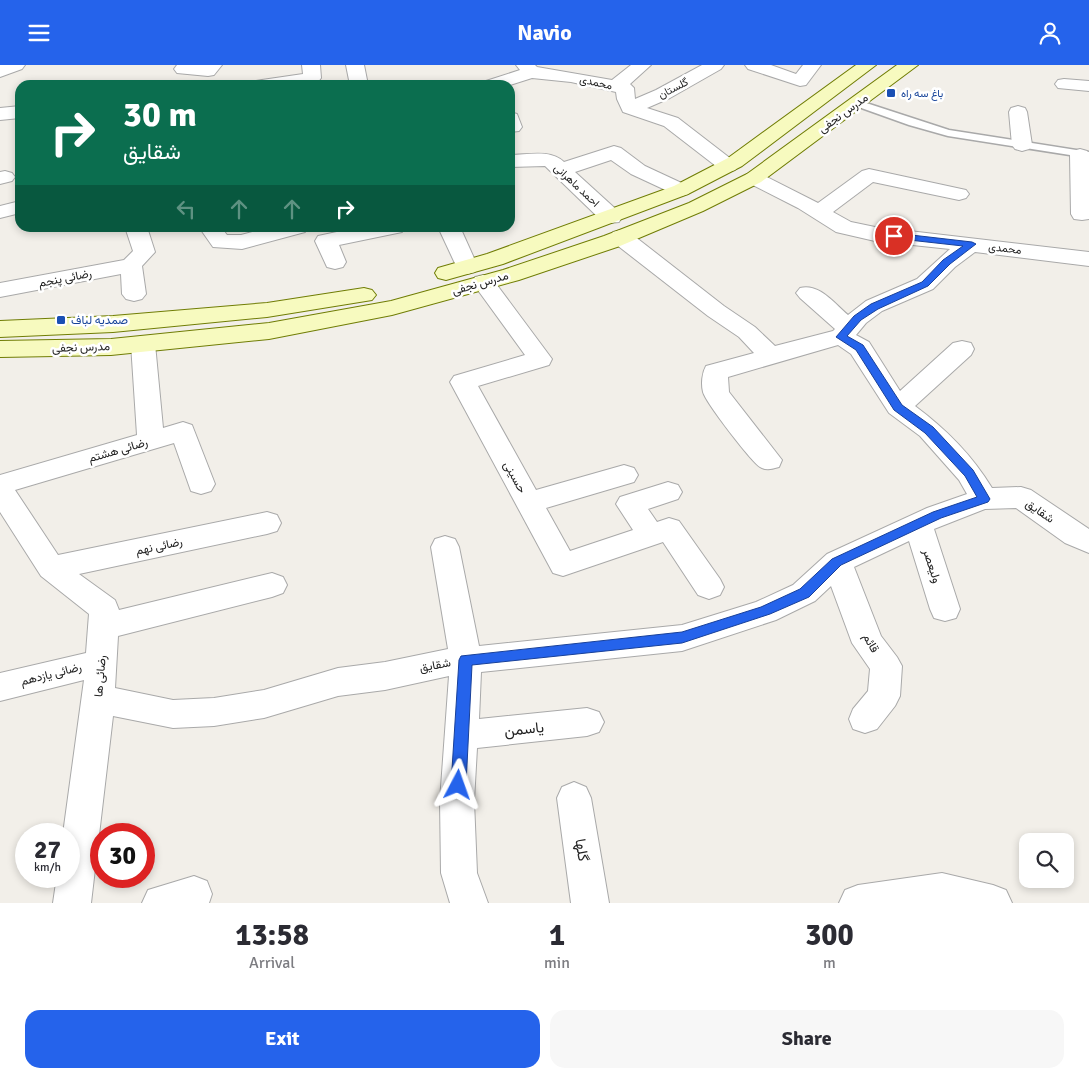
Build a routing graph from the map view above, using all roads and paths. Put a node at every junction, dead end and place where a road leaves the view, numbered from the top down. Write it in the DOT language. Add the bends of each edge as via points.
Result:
graph roads {
  1 [pos="16,65"];
  2 [pos="213,65"];
  3 [pos="312,65"];
  4 [pos="355,65"];
  5 [pos="642,65"];
  6 [pos="715,65"];
  7 [pos="754,65"];
  8 [pos="812,65"];
  9 [pos="866,65"];
  10 [pos="909,65"];
  11 [pos="182,69"];
  12 [pos="528,69"];
  13 [pos="0,72"];
  14 [pos="298,80"];
  15 [pos="359,80"];
  16 [pos="507,80"];
  17 [pos="1064,84"];
  18 [pos="616,86"];
  19 [pos="1089,86"];
  20 [pos="857,103"];
  21 [pos="630,108"];
  22 [pos="15,112"];
  23 [pos="1018,112"];
  24 [pos="0,114"];
  25 [pos="0,129"];
  26 [pos="15,129"];
  27 [pos="1022,145"];
  28 [pos="1085,155"];
  29 [pos="515,161"];
  30 [pos="728,166"];
  31 [pos="561,170"];
  32 [pos="754,178"];
  33 [pos="853,187"];
  34 [pos="681,190"];
  35 [pos="959,194"];
  36 [pos="917,200"];
  37 [pos="15,208"];
  38 [pos="0,212"];
  39 [pos="819,212"];
  40 [pos="1082,214"];
  41 [pos="616,227"];
  42 [pos="138,232"];
  43 [pos="213,232"];
  44 [pos="279,232"];
  45 [pos="372,232"];
  46 [pos="452,232"];
  47 [pos="368,233"];
  48 [pos="972,244"];
  49 [pos="378,252"];
  50 [pos="1089,259"];
  51 [pos="335,263"];
  52 [pos="131,265"];
  53 [pos="476,275"];
  54 [pos="0,290"];
  55 [pos="808,293"];
  56 [pos="134,294"];
  57 [pos="0,329"];
  58 [pos="845,332"];
  59 [pos="143,343"];
  60 [pos="0,349"];
  61 [pos="962,349"];
  62 [pos="772,357"];
  63 [pos="898,407"];
  64 [pos="150,441"];
  65 [pos="769,460"];
  66 [pos="624,475"];
  67 [pos="201,484"];
  68 [pos="0,487"];
  69 [pos="668,492"];
  70 [pos="984,499"];
  71 [pos="529,503"];
  72 [pos="267,523"];
  73 [pos="918,524"];
  74 [pos="651,535"];
  75 [pos="1089,541"];
  76 [pos="445,547"];
  77 [pos="837,562"];
  78 [pos="51,568"];
  79 [pos="272,585"];
  80 [pos="709,587"];
  81 [pos="945,609"];
  82 [pos="103,627"];
  83 [pos="466,660"];
  84 [pos="102,662"];
  85 [pos="0,687"];
  86 [pos="99,699"];
  87 [pos="865,719"];
  88 [pos="587,722"];
  89 [pos="462,735"];
  90 [pos="574,798"];
  91 [pos="72,903"];
  92 [pos="469,903"];
  93 [pos="590,903"];
  94 [pos="858,903"];
  95 [pos="993,903"];
  1 -- 13 [label="street"];
  2 -- 11 [label="street" via="208,71"];
  3 -- 14 [label="street" via="312,78"];
  4 -- 15 [label="street"];
  5 -- 18 [label="street"];
  6 -- 21 [label="street, گلستان"];
  7 -- 8 [label="street" via="800,81"];
  9 -- 30 [label="main road, مدرس نجفی"];
  10 -- 20 [label="main road, مدرس نجفی"];
  12 -- 16 [label="street"];
  12 -- 18 [label="street, محمدی"];
  17 -- 19 [label="street"];
  18 -- 21 [label="street, محمدی" via="625,88"];
  20 -- 27 [label="lane" via="948,133"];
  20 -- 32 [label="main road, مدرس نجفی"];
  21 -- 30 [label="street" via="671,122"];
  22 -- 24 [label="street"];
  23 -- 27 [label="street"];
  25 -- 26 [label="street"];
  27 -- 28 [label="lane"];
  28 -- 40 [label="street"];
  29 -- 31 [label="street, احمد ماهرانی" via="550,160"];
  30 -- 34 [label="main road, مدرس نجفی"];
  31 -- 34 [label="street" via="614,152 638,170"];
  31 -- 41 [label="street, احمد ماهرانی"];
  32 -- 39 [label="street, محمدی"];
  32 -- 41 [label="main road, مدرس نجفی" via="696,207"];
  33 -- 35 [label="street" via="869,175"];
  33 -- 36 [label="street"];
  33 -- 39 [label="street"];
  34 -- 41 [label="main road, مدرس نجفی"];
  37 -- 38 [label="street"];
  39 -- 48 [label="street, محمدی" via="844,227 875,234"];
  41 -- 53 [label="main road, مدرس نجفی"];
  41 -- 62 [label="street, احمد ماهرانی" via="716,311 747,332"];
  42 -- 52 [label="street" via="144,252"];
  43 -- 44 [label="street" via="221,242 242,242"];
  45 -- 47 [label="street"];
  46 -- 53 [label="street, حسینی"];
  47 -- 49 [label="street"];
  47 -- 51 [label="street" via="326,241"];
  48 -- 50 [label="street, محمدی"];
  48 -- 58 [label="street" via="925,284 874,306"];
  52 -- 54 [label="street, رضائی پنجم"];
  52 -- 56 [label="street"];
  53 -- 57 [label="main road, مدرس نجفی" via="267,310 113,324"];
  53 -- 59 [label="main road, مدرس نجفی" via="392,308 269,331"];
  53 -- 71 [label="street, حسینی" via="540,359 463,382"];
  55 -- 58 [label="street"];
  58 -- 62 [label="street"];
  58 -- 63 [label="street" via="860,347"];
  59 -- 60 [label="main road, مدرس نجفی" via="111,347"];
  59 -- 64 [label="street"];
  61 -- 63 [label="street"];
  62 -- 65 [label="street" via="715,372 716,393"];
  63 -- 70 [label="street" via="929,430 963,466"];
  64 -- 67 [label="street, رضائی هشتم" via="183,431"];
  64 -- 68 [label="street, رضائی هشتم"];
  66 -- 71 [label="street"];
  68 -- 78 [label="street, رضائی ها"];
  69 -- 74 [label="street" via="630,504"];
  70 -- 73 [label="street, شقایق"];
  70 -- 75 [label="street, شقایق" via="1021,497 1075,535"];
  71 -- 74 [label="street, حسینی" via="563,565"];
  72 -- 78 [label="street, رضائی نهم"];
  73 -- 77 [label="street, شقایق"];
  73 -- 81 [label="street, ولیعصر"];
  74 -- 80 [label="street, حسینی" via="669,529"];
  76 -- 83 [label="street"];
  77 -- 83 [label="street, شقایق" via="804,593 765,611 682,637"];
  77 -- 87 [label="street, قائم" via="868,643 886,667 884,696"];
  78 -- 82 [label="street, رضائی ها" via="104,609"];
  79 -- 82 [label="street"];
  82 -- 84 [label="street, رضائی ها"];
  83 -- 86 [label="street, شقایق" via="338,682 264,705 214,712 173,714"];
  83 -- 89 [label="street"];
  84 -- 85 [label="street, رضائی یازدهم"];
  84 -- 86 [label="street, رضائی ها"];
  86 -- 91 [label="street, رضائی ها"];
  88 -- 89 [label="street, یاسمن"];
  89 -- 92 [label="street" via="457,801 459,873"];
  90 -- 93 [label="street, گلها"];
  94 -- 95 [label="street" via="942,891"];
}
